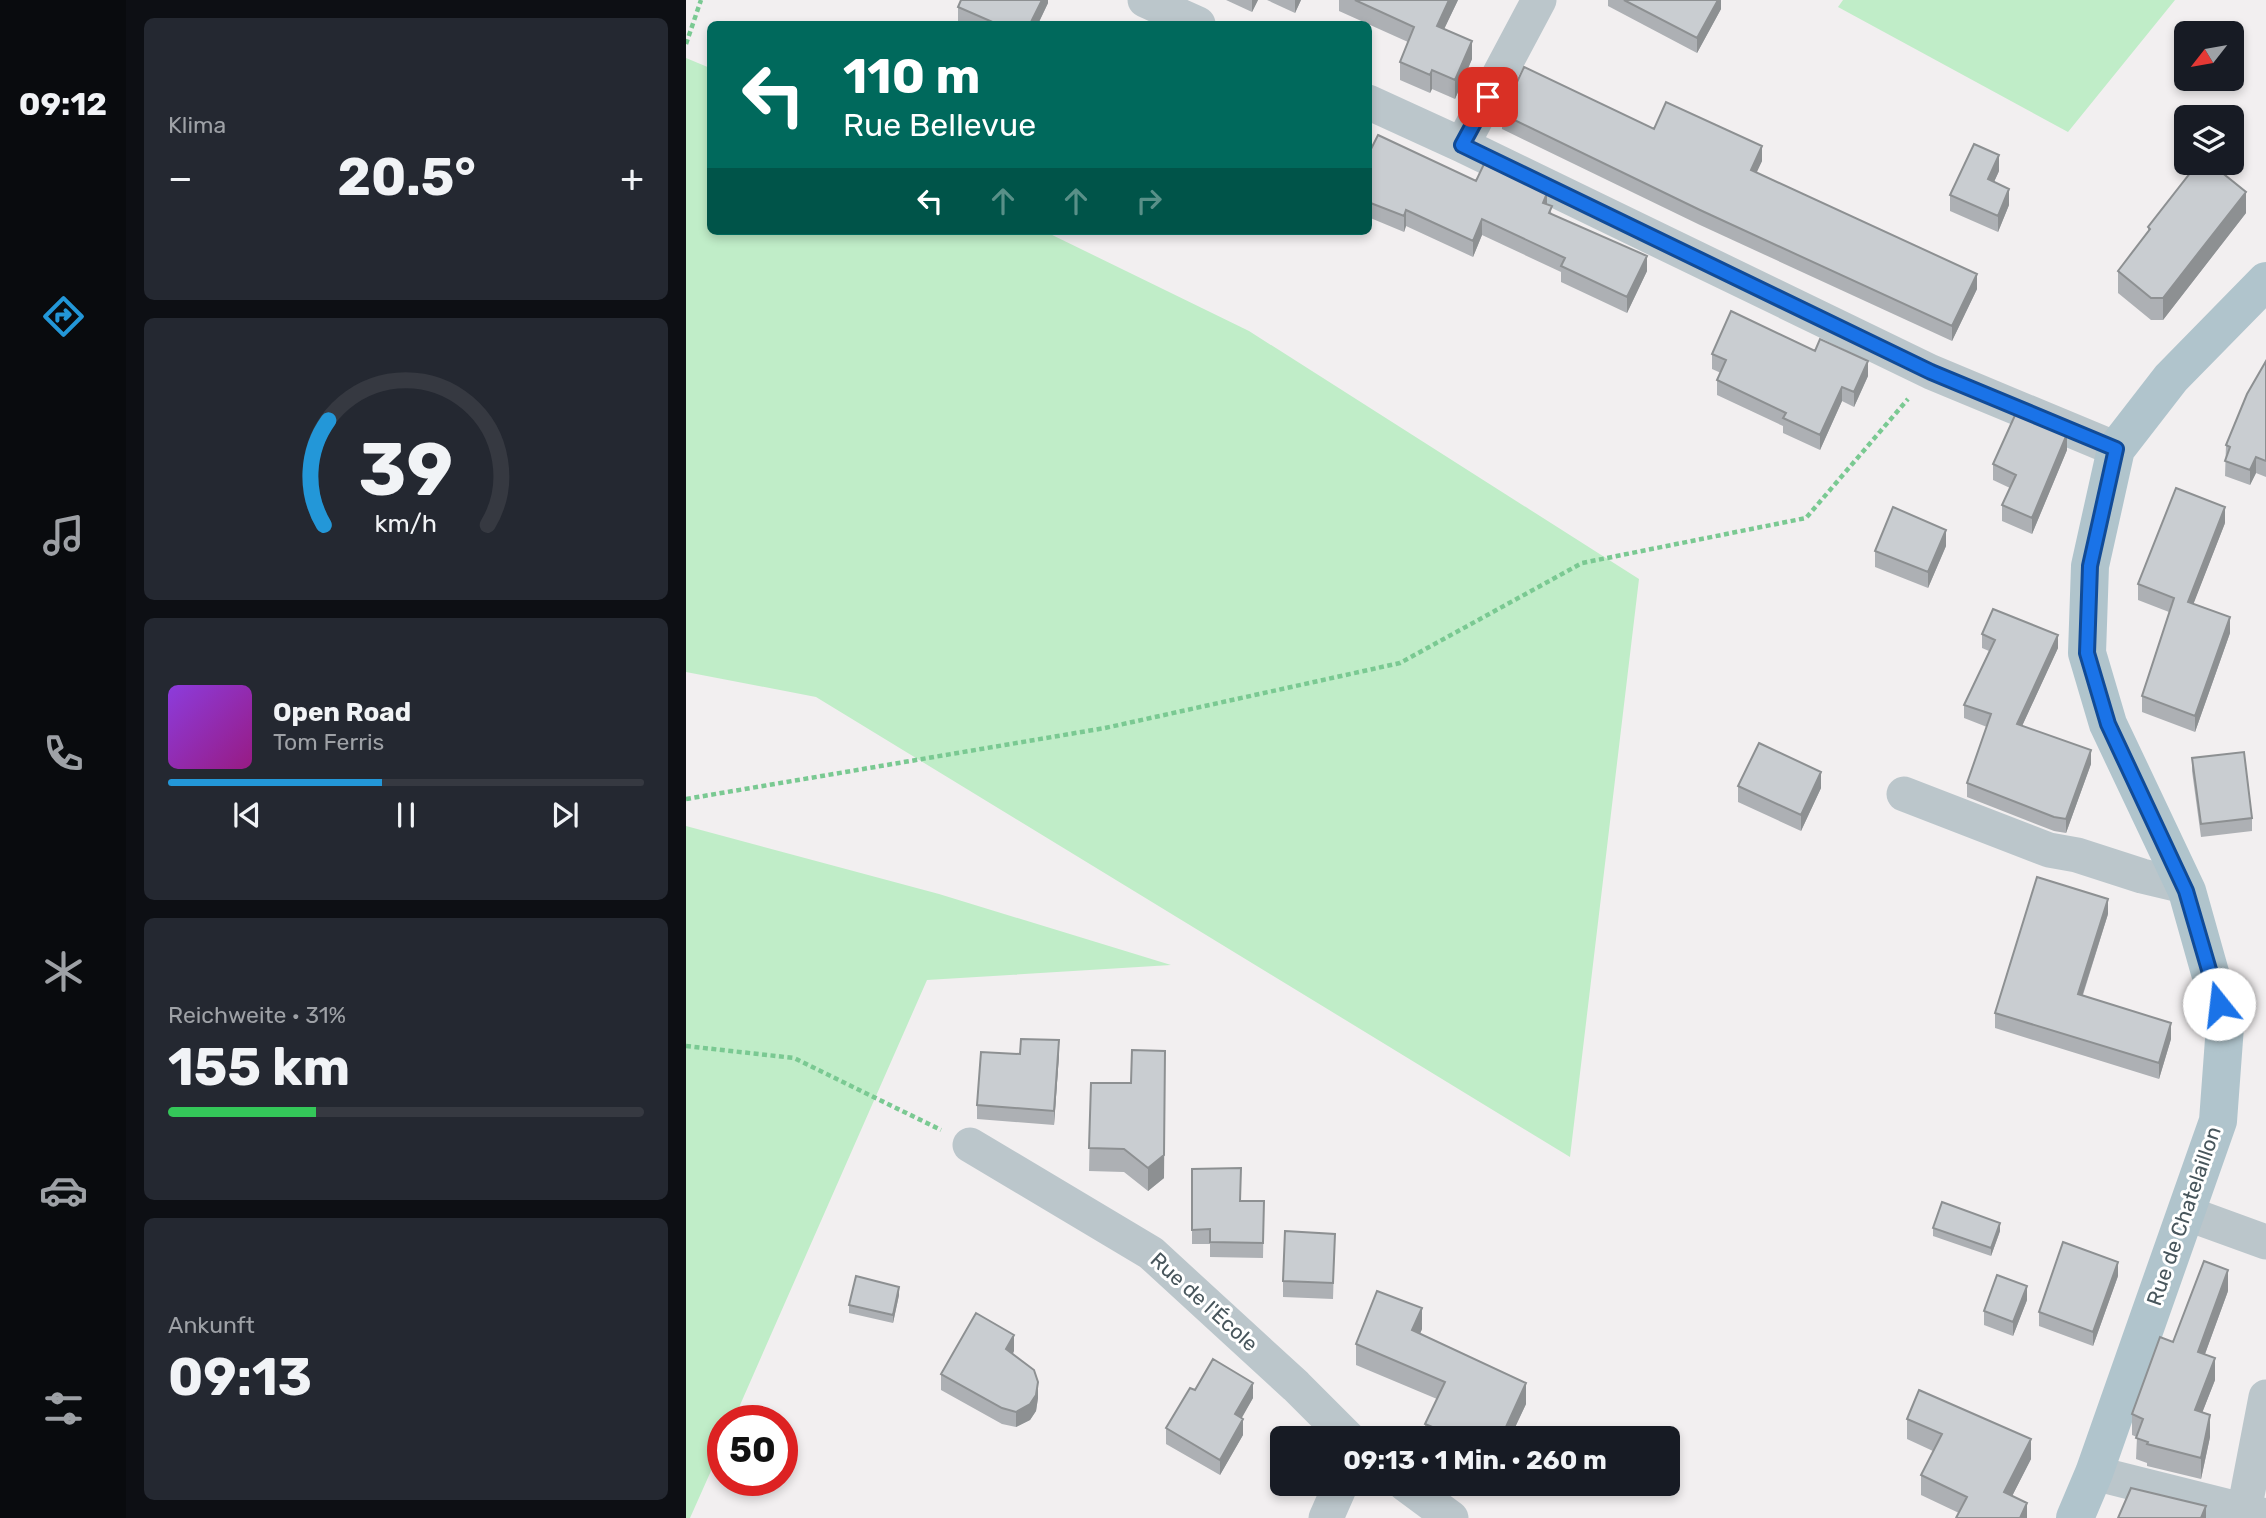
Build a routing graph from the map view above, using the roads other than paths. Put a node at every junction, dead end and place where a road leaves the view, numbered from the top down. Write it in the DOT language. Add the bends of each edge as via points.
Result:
graph roads {
  1 [pos="1144,0"];
  2 [pos="1539,0"];
  3 [pos="1191,21"];
  4 [pos="1372,104"];
  5 [pos="1462,145"];
  6 [pos="2266,281"];
  7 [pos="2116,449"];
  8 [pos="1904,794"];
  9 [pos="2184,886"];
  10 [pos="970,1145"];
  11 [pos="2186,1213"];
  12 [pos="2266,1241"];
  13 [pos="2266,1397"];
  14 [pos="1336,1426"];
  15 [pos="2094,1473"];
  16 [pos="1335,1496"];
  17 [pos="1421,1496"];
  18 [pos="2255,1513"];
  19 [pos="1326,1518"];
  20 [pos="1451,1518"];
  21 [pos="2075,1518"];
  1 -- 3 [label="street"];
  2 -- 5 [label="street"];
  4 -- 5 [label="street"];
  5 -- 7 [label="street" via="1931,372"];
  6 -- 7 [label="main road, Rue de Chatelaillon" via="2171,378"];
  7 -- 9 [label="main road, Rue de Chatelaillon" via="2090,566 2087,653 2108,724"];
  8 -- 9 [label="street" via="2049,850"];
  9 -- 11 [label="main road, Rue de Chatelaillon" via="2225,1026 2218,1121"];
  10 -- 14 [label="street, Rue de l'École" via="1151,1253"];
  11 -- 12 [label="street"];
  11 -- 15 [label="main road, Rue de Chatelaillon"];
  13 -- 18 [label="street"];
  15 -- 18 [label="street"];
  15 -- 21 [label="main road, Rue de Chatelaillon"];
  16 -- 19 [label="street"];
  17 -- 20 [label="street"];
}
